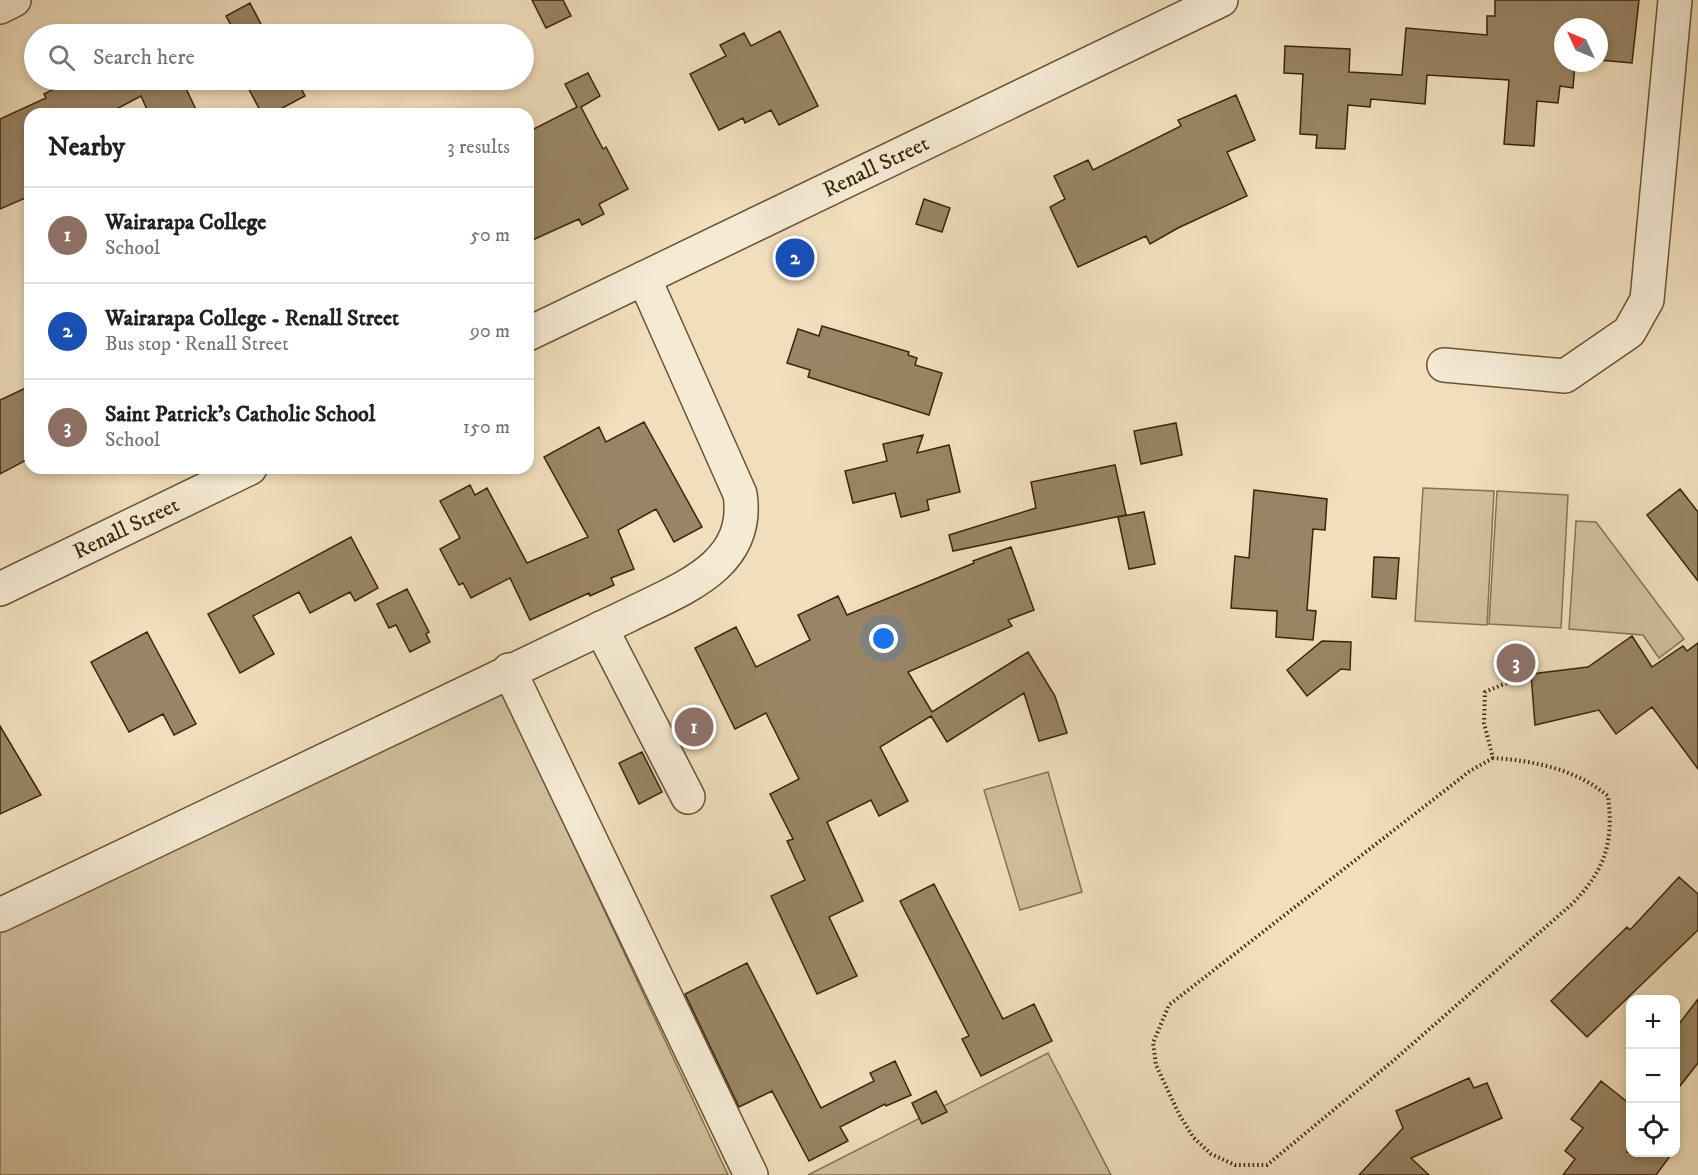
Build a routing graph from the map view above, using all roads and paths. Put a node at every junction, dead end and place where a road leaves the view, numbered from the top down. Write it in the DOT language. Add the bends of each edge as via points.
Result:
graph roads {
  1 [pos="14,0"];
  2 [pos="1221,0"];
  3 [pos="1675,0"];
  4 [pos="0,7"];
  5 [pos="644,278"];
  6 [pos="534,331"];
  7 [pos="1444,365"];
  8 [pos="238,474"];
  9 [pos="0,589"];
  10 [pos="601,628"];
  11 [pos="509,670"];
  12 [pos="1527,675"];
  13 [pos="1493,758"];
  14 [pos="688,797"];
  15 [pos="0,915"];
  16 [pos="750,1175"];
  1 -- 4 [label="street"];
  2 -- 5 [label="street, Renall Street"];
  3 -- 7 [label="street" via="1647,300 1629,332 1565,376"];
  5 -- 6 [label="street, Renall Street"];
  5 -- 10 [label="street" via="737,484 741,522 725,556 701,577"];
  8 -- 9 [label="street, Renall Street"];
  10 -- 11 [label="street"];
  10 -- 14 [label="street"];
  11 -- 15 [label="street"];
  11 -- 16 [label="street"];
  12 -- 13 [label="path" via="1485,692 1484,723"];
  13 -- 13 [label="path" via="1579,775 1608,796 1608,839 1593,882 1393,1061 1267,1165 1235,1165 1210,1154 1189,1129 1156,1065 1153,1043 1169,1005 1470,771"];
}
